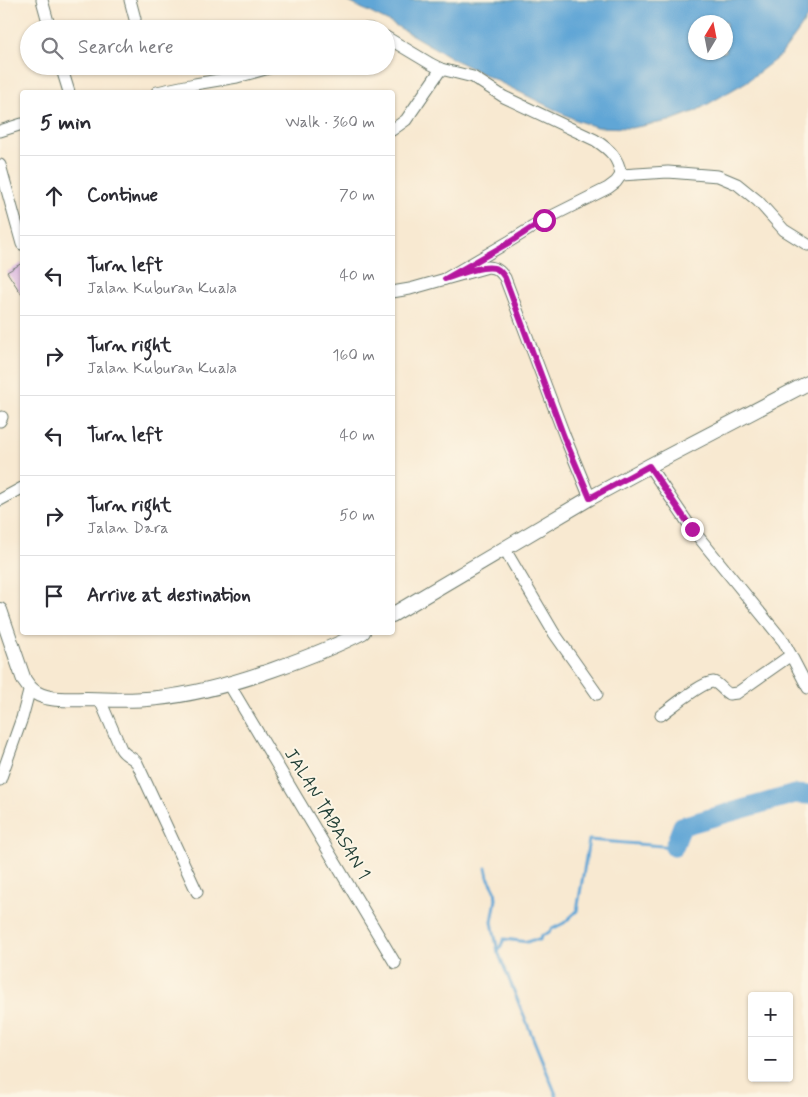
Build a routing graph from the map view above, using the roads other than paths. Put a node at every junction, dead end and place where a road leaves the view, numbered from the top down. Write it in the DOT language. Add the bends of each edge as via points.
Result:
graph roads {
  1 [pos="42,0"];
  2 [pos="130,0"];
  3 [pos="135,19"];
  4 [pos="48,20"];
  5 [pos="395,42"];
  6 [pos="441,69"];
  7 [pos="64,75"];
  8 [pos="244,75"];
  9 [pos="68,90"];
  10 [pos="166,90"];
  11 [pos="20,125"];
  12 [pos="395,128"];
  13 [pos="0,131"];
  14 [pos="0,165"];
  15 [pos="621,175"];
  16 [pos="20,237"];
  17 [pos="808,245"];
  18 [pos="445,279"];
  19 [pos="395,292"];
  20 [pos="808,383"];
  21 [pos="649,466"];
  22 [pos="20,489"];
  23 [pos="590,498"];
  24 [pos="0,500"];
  25 [pos="504,548"];
  26 [pos="0,610"];
  27 [pos="395,613"];
  28 [pos="357,635"];
  29 [pos="791,656"];
  30 [pos="229,684"];
  31 [pos="30,688"];
  32 [pos="808,688"];
  33 [pos="598,694"];
  34 [pos="100,700"];
  35 [pos="661,715"];
  36 [pos="0,780"];
  37 [pos="196,892"];
  38 [pos="395,963"];
  1 -- 4 [label="street"];
  2 -- 3 [label="street"];
  5 -- 6 [label="street"];
  6 -- 12 [label="street" via="406,120"];
  6 -- 15 [label="street" via="473,78 504,97 595,140 614,155"];
  7 -- 9 [label="street"];
  8 -- 10 [label="street"];
  11 -- 13 [label="street"];
  14 -- 16 [label="street"];
  15 -- 17 [label="street" via="668,172 718,176 737,184 758,201 784,230"];
  15 -- 18 [label="street" via="608,188 544,220"];
  18 -- 19 [label="street"];
  18 -- 23 [label="street" via="488,267 496,268 505,278"];
  20 -- 21 [label="main road"];
  21 -- 23 [label="main road"];
  21 -- 29 [label="street" via="692,529 784,642"];
  22 -- 24 [label="street"];
  23 -- 25 [label="main road"];
  25 -- 27 [label="main road"];
  25 -- 33 [label="street" via="554,634"];
  26 -- 31 [label="main road" via="24,680"];
  28 -- 30 [label="main road" via="328,650"];
  29 -- 32 [label="street"];
  29 -- 35 [label="street" via="737,693 728,694 712,682 702,685"];
  30 -- 34 [label="main road" via="157,698"];
  30 -- 38 [label="street, JALAN TABASAN 1"];
  31 -- 34 [label="main road" via="46,697"];
  31 -- 36 [label="street"];
  34 -- 37 [label="street" via="121,749 137,763"];
}
